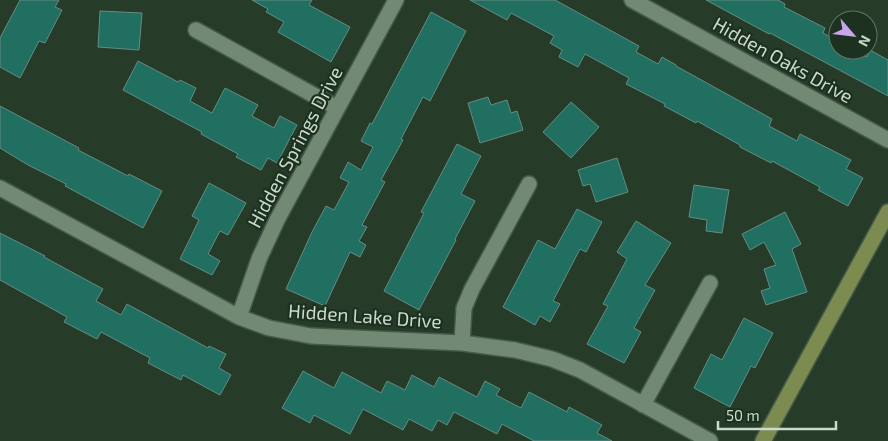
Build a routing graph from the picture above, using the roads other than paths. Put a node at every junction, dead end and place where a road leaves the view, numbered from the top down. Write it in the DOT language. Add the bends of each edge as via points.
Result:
graph roads {
  1 [pos="396,0"];
  2 [pos="632,0"];
  3 [pos="196,30"];
  4 [pos="337,108"];
  5 [pos="888,140"];
  6 [pos="529,184"];
  7 [pos="0,188"];
  8 [pos="888,212"];
  9 [pos="710,283"];
  10 [pos="239,317"];
  11 [pos="462,343"];
  12 [pos="644,405"];
  13 [pos="710,441"];
  14 [pos="763,441"];
  1 -- 4 [label="street, Hidden Springs Drive"];
  2 -- 5 [label="street, Hidden Oaks Drive"];
  3 -- 4 [label="street"];
  4 -- 10 [label="street, Hidden Springs Drive" via="277,220 259,259"];
  6 -- 11 [label="street" via="472,289 464,308"];
  7 -- 10 [label="street, Hidden Lake Drive"];
  8 -- 14 [label="main road"];
  9 -- 12 [label="street"];
  10 -- 11 [label="street, Hidden Lake Drive" via="268,328 311,336"];
  11 -- 12 [label="street, Hidden Lake Drive" via="552,359 580,370"];
  12 -- 13 [label="street, Hidden Lake Drive"];
}
